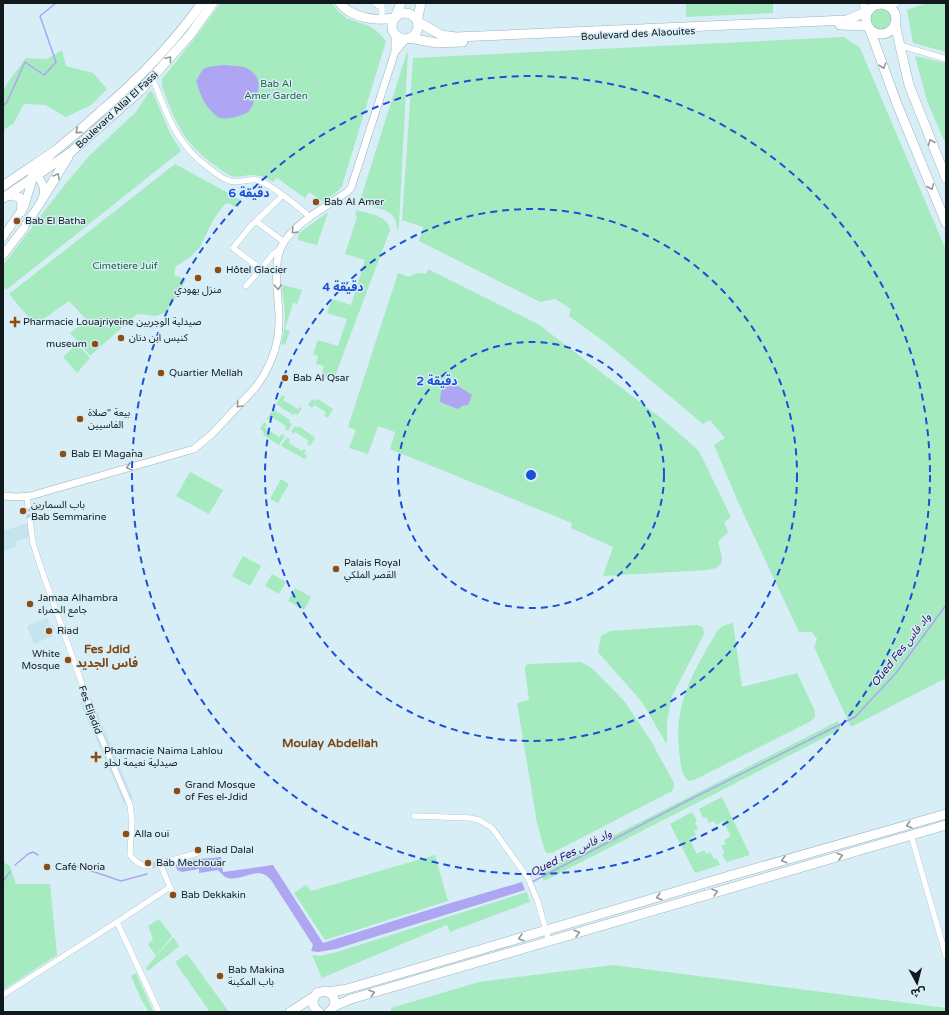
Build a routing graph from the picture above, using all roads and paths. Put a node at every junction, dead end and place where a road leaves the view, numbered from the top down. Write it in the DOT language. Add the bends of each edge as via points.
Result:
graph roads {
  1 [pos="202,3"];
  2 [pos="213,3"];
  3 [pos="340,3"];
  4 [pos="374,3"];
  5 [pos="401,3"];
  6 [pos="421,3"];
  7 [pos="863,3"];
  8 [pos="382,5"];
  9 [pos="890,5"];
  10 [pos="395,17"];
  11 [pos="382,20"];
  12 [pos="867,20"];
  13 [pos="417,21"];
  14 [pos="895,24"];
  15 [pos="394,33"];
  16 [pos="408,39"];
  17 [pos="899,45"];
  18 [pos="395,52"];
  19 [pos="946,59"];
  20 [pos="152,79"];
  21 [pos="56,150"];
  22 [pos="70,153"];
  23 [pos="21,173"];
  24 [pos="946,178"];
  25 [pos="33,179"];
  26 [pos="3,186"];
  27 [pos="282,196"];
  28 [pos="5,197"];
  29 [pos="43,198"];
  30 [pos="21,212"];
  31 [pos="310,217"];
  32 [pos="257,222"];
  33 [pos="946,224"];
  34 [pos="3,237"];
  35 [pos="282,245"];
  36 [pos="3,255"];
  37 [pos="261,269"];
  38 [pos="246,286"];
  39 [pos="3,496"];
  40 [pos="26,497"];
  41 [pos="28,506"];
  42 [pos="30,520"];
  43 [pos="946,814"];
  44 [pos="414,816"];
  45 [pos="946,825"];
  46 [pos="891,830"];
  47 [pos="910,835"];
  48 [pos="896,840"];
  49 [pos="198,853"];
  50 [pos="172,860"];
  51 [pos="150,866"];
  52 [pos="161,866"];
  53 [pos="170,887"];
  54 [pos="173,895"];
  55 [pos="117,922"];
  56 [pos="546,931"];
  57 [pos="549,942"];
  58 [pos="946,956"];
  59 [pos="329,992"];
  60 [pos="3,995"];
  61 [pos="315,996"];
  62 [pos="333,1009"];
  63 [pos="317,1011"];
  64 [pos="159,1012"];
  65 [pos="290,1012"];
  1 -- 21 [label="main road, Boulevard Allal El Fassi, one-way" via="141,76"];
  20 -- 2 [label="main road, Boulevard Allal El Fassi, one-way" via="190,35"];
  3 -- 11 [label="main road" via="358,16"];
  4 -- 8 [label="street"];
  5 -- 10 [label="main road"];
  6 -- 13 [label="main road"];
  7 -- 12 [label="street"];
  8 -- 11 [label="street"];
  9 -- 12 [label="main road" via="877,5"];
  9 -- 14 [label="main road" via="895,14"];
  10 -- 11 [label="main road"];
  10 -- 13 [label="main road" via="400,13 408,13"];
  10 -- 15 [label="main road" via="392,22"];
  11 -- 15 [label="main road"];
  12 -- 13 [label="main road, Boulevard des Alaouites" via="456,37 441,35"];
  12 -- 14 [label="main road" via="878,34 890,31"];
  12 -- 16 [label="main road, Boulevard des Alaouites" via="847,24 444,43"];
  12 -- 33 [label="main road, one-way" via="897,104"];
  13 -- 16 [label="main road" via="418,30"];
  14 -- 17 [label="main road"];
  15 -- 16 [label="main road" via="398,37"];
  15 -- 18 [label="street"];
  16 -- 18 [label="street"];
  17 -- 19 [label="street"];
  24 -- 17 [label="main road, one-way" via="909,85"];
  18 -- 31 [label="street" via="350,188"];
  20 -- 22 [label="main road, Boulevard Allal El Fassi"];
  20 -- 27 [label="street" via="175,129 197,159 228,180 257,180 267,184"];
  21 -- 23 [label="main road, Boulevard Allal El Fassi"];
  21 -- 25 [label="main road"];
  22 -- 25 [label="main road, Boulevard Allal El Fassi"];
  29 -- 22 [label="main road, one-way"];
  23 -- 25 [label="main road"];
  23 -- 26 [label="main road, Boulevard Allal El Fassi"];
  25 -- 28 [label="main road, Boulevard Allal El Fassi"];
  25 -- 29 [label="main road" via="36,194"];
  25 -- 29 [label="main road" via="43,183"];
  25 -- 30 [label="main road"];
  27 -- 31 [label="street"];
  27 -- 32 [label="street"];
  28 -- 30 [label="main road" via="20,198"];
  29 -- 36 [label="main road"];
  30 -- 34 [label="main road"];
  31 -- 35 [label="street, one-way" via="292,232"];
  32 -- 35 [label="street"];
  32 -- 37 [label="street" via="233,248"];
  35 -- 37 [label="street"];
  35 -- 40 [label="street, one-way" via="277,268 279,330 272,358 261,380 212,434 194,449"];
  37 -- 38 [label="street"];
  39 -- 40 [label="street"];
  40 -- 41 [label="street"];
  42 -- 51 [label="street, Fes Eljadid" via="33,543 41,568 100,735 130,804 130,855 137,862"];
  43 -- 46 [label="main road, one-way"];
  44 -- 56 [label="street" via="479,820 492,828 533,887"];
  45 -- 47 [label="main road"];
  46 -- 48 [label="main road"];
  46 -- 56 [label="main road, one-way"];
  47 -- 48 [label="main road"];
  47 -- 58 [label="street"];
  57 -- 48 [label="main road, one-way"];
  49 -- 50 [label="street"];
  52 -- 53 [label="street"];
  53 -- 54 [label="street"];
  53 -- 55 [label="street"];
  55 -- 60 [label="street"];
  55 -- 64 [label="street"];
  56 -- 57 [label="street"];
  56 -- 59 [label="main road, one-way" via="362,985"];
  62 -- 57 [label="main road, one-way" via="351,999"];
  59 -- 61 [label="main road" via="323,991"];
  59 -- 62 [label="main road" via="334,998"];
  61 -- 63 [label="main road" via="313,1003"];
  61 -- 65 [label="main road"];
  63 -- 65 [label="main road"];
}
